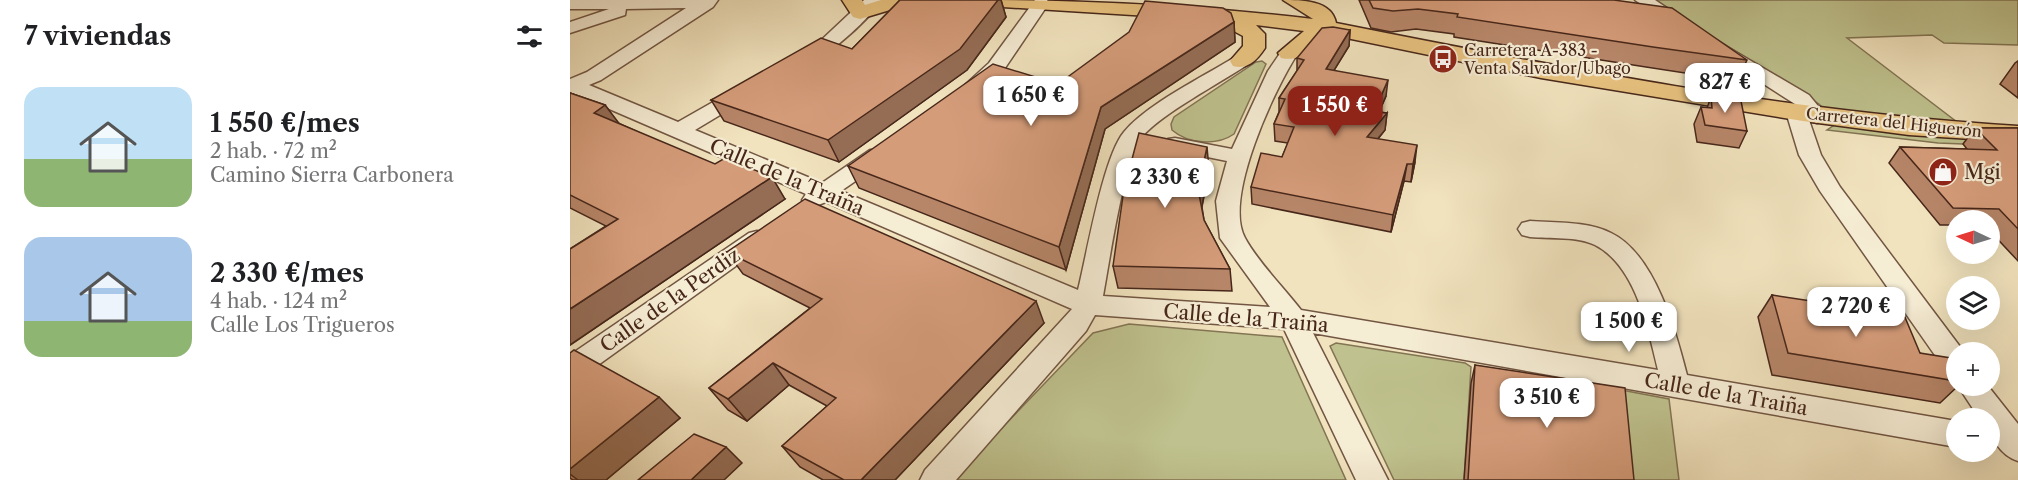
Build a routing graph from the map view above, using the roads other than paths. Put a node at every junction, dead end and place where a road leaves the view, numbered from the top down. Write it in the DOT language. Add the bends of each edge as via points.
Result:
graph roads {
  1 [pos="903,0"];
  2 [pos="987,0"];
  3 [pos="1293,0"];
  4 [pos="1643,0"];
  5 [pos="709,1"];
  6 [pos="1000,1"];
  7 [pos="633,3"];
  8 [pos="1041,3"];
  9 [pos="570,4"];
  10 [pos="862,4"];
  11 [pos="1071,5"];
  12 [pos="1170,11"];
  13 [pos="1310,26"];
  14 [pos="1025,27"];
  15 [pos="570,28"];
  16 [pos="1281,52"];
  17 [pos="1241,61"];
  18 [pos="791,66"];
  19 [pos="760,84"];
  20 [pos="571,86"];
  21 [pos="954,101"];
  22 [pos="1806,113"];
  23 [pos="678,131"];
  24 [pos="1132,135"];
  25 [pos="2017,135"];
  26 [pos="898,140"];
  27 [pos="1239,157"];
  28 [pos="823,193"];
  29 [pos="794,213"];
  30 [pos="775,227"];
  31 [pos="1530,229"];
  32 [pos="1088,305"];
  33 [pos="1293,319"];
  34 [pos="1946,349"];
  35 [pos="570,370"];
  36 [pos="1675,385"];
  37 [pos="1978,396"];
  38 [pos="1946,432"];
  39 [pos="2007,444"];
  40 [pos="936,480"];
  41 [pos="1372,480"];
  1 -- 10 [label="main road"];
  2 -- 6 [label="main road, Carretera del Higuerón"];
  3 -- 13 [label="main road" via="1326,20"];
  4 -- 22 [label="street" via="1802,99"];
  5 -- 7 [label="street"];
  5 -- 20 [label="street" via="594,76"];
  6 -- 8 [label="main road, Carretera del Higuerón"];
  6 -- 14 [label="street" via="1019,9"];
  7 -- 9 [label="street"];
  7 -- 15 [label="street"];
  8 -- 11 [label="main road, Carretera del Higuerón"];
  8 -- 14 [label="street"];
  10 -- 18 [label="street" via="822,48"];
  11 -- 12 [label="main road, Carretera del Higuerón"];
  11 -- 14 [label="street" via="1045,13"];
  12 -- 13 [label="main road, Carretera del Higuerón"];
  12 -- 17 [label="main road" via="1210,16 1247,27 1254,34 1255,45"];
  13 -- 16 [label="main road"];
  13 -- 22 [label="main road, Carretera del Higuerón" via="1541,71"];
  14 -- 21 [label="street" via="985,78"];
  16 -- 17 [label="main road"];
  16 -- 27 [label="street" via="1277,71"];
  17 -- 24 [label="street"];
  19 -- 23 [label="street"];
  20 -- 23 [label="street, Calle de la Traiña"];
  22 -- 25 [label="main road, Carretera del Higuerón" via="1909,127"];
  22 -- 34 [label="street" via="1816,126 1806,141 1817,169"];
  23 -- 28 [label="street, Calle de la Traiña"];
  24 -- 27 [label="street"];
  24 -- 32 [label="street" via="1119,164"];
  26 -- 28 [label="street"];
  27 -- 33 [label="street" via="1227,201 1232,238"];
  28 -- 29 [label="street"];
  28 -- 32 [label="street, Calle de la Traiña"];
  30 -- 35 [label="street, Calle de la Perdiz"];
  31 -- 36 [label="street" via="1595,237 1621,250 1658,324"];
  32 -- 33 [label="street, Calle de la Traiña"];
  32 -- 40 [label="street" via="1077,324"];
  33 -- 36 [label="street, Calle de la Traiña"];
  33 -- 41 [label="street"];
  36 -- 38 [label="street, Calle de la Traiña"];
  37 -- 39 [label="street"];
}
